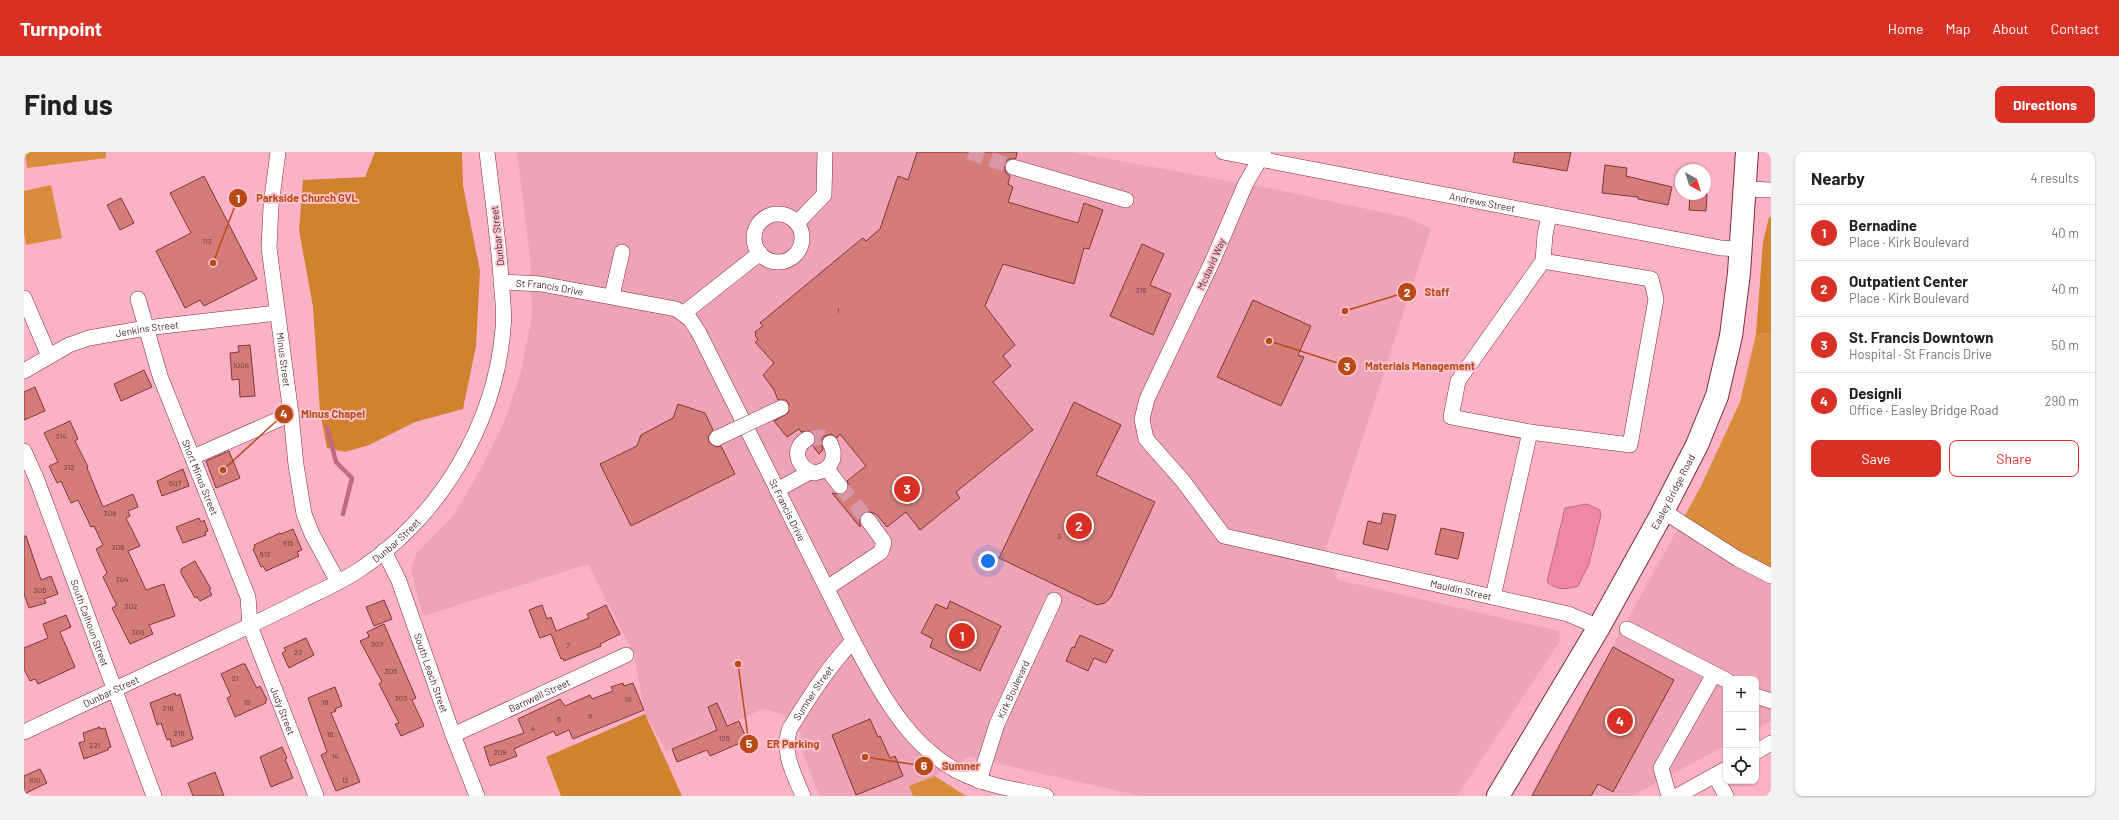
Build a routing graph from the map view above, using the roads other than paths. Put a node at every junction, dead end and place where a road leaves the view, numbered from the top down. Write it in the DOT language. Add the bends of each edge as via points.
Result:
graph roads {
  1 [pos="278,152"];
  2 [pos="487,152"];
  3 [pos="825,152"];
  4 [pos="1223,152"];
  5 [pos="1747,152"];
  6 [pos="1262,156"];
  7 [pos="1013,167"];
  8 [pos="1746,189"];
  9 [pos="1771,190"];
  10 [pos="1126,200"];
  11 [pos="1549,215"];
  12 [pos="797,223"];
  13 [pos="1742,249"];
  14 [pos="622,252"];
  15 [pos="760,253"];
  16 [pos="1543,261"];
  17 [pos="501,282"];
  18 [pos="612,296"];
  19 [pos="24,298"];
  20 [pos="138,299"];
  21 [pos="277,313"];
  22 [pos="684,313"];
  23 [pos="146,328"];
  24 [pos="49,356"];
  25 [pos="24,371"];
  26 [pos="781,408"];
  27 [pos="291,414"];
  28 [pos="1530,432"];
  29 [pos="717,438"];
  30 [pos="807,439"];
  31 [pos="830,443"];
  32 [pos="24,451"];
  33 [pos="193,457"];
  34 [pos="827,469"];
  35 [pos="810,472"];
  36 [pos="840,486"];
  37 [pos="777,490"];
  38 [pos="1663,512"];
  39 [pos="868,520"];
  40 [pos="384,551"];
  41 [pos="1322,560"];
  42 [pos="1771,576"];
  43 [pos="338,582"];
  44 [pos="827,588"];
  45 [pos="1493,598"];
  46 [pos="1054,600"];
  47 [pos="250,626"];
  48 [pos="1599,627"];
  49 [pos="1627,629"];
  50 [pos="853,641"];
  51 [pos="626,655"];
  52 [pos="1720,677"];
  53 [pos="114,690"];
  54 [pos="1759,697"];
  55 [pos="1771,701"];
  56 [pos="24,732"];
  57 [pos="453,735"];
  58 [pos="1771,743"];
  59 [pos="1759,750"];
  60 [pos="1720,772"];
  61 [pos="979,781"];
  62 [pos="154,796"];
  63 [pos="316,796"];
  64 [pos="477,796"];
  65 [pos="803,796"];
  66 [pos="1046,796"];
  67 [pos="1498,796"];
  68 [pos="1669,796"];
  69 [pos="1677,796"];
  70 [pos="1726,796"];
  1 -- 21 [label="street, Minus Street" via="269,248"];
  2 -- 17 [label="street, Dunbar Street"];
  3 -- 12 [label="street" via="824,195"];
  4 -- 6 [label="street, Andrews Street"];
  5 -- 8 [label="highway, Easley Bridge Road"];
  6 -- 11 [label="street, Andrews Street"];
  6 -- 41 [label="street, Mcdavid Way" via="1246,182 1213,260 1157,377 1147,399 1142,419 1146,439 1183,481 1224,536"];
  7 -- 10 [label="street"];
  8 -- 9 [label="street"];
  8 -- 13 [label="highway, Easley Bridge Road"];
  11 -- 13 [label="street, Andrews Street" via="1721,248"];
  11 -- 16 [label="street"];
  12 -- 15 [label="street" via="802,238 801,246 790,259 774,261 766,259"];
  12 -- 15 [label="street" via="785,215 777,214 763,219 754,234"];
  13 -- 38 [label="highway, Easley Bridge Road" via="1731,336 1717,396 1697,445"];
  14 -- 18 [label="street"];
  15 -- 22 [label="street"];
  16 -- 28 [label="street" via="1458,381 1451,417"];
  16 -- 28 [label="street" via="1651,279 1656,299 1630,445"];
  17 -- 18 [label="street, St Francis Drive" via="541,284"];
  17 -- 40 [label="street, Dunbar Street" via="504,316 500,358 487,407 460,464 414,524"];
  18 -- 22 [label="street, St Francis Drive" via="676,309"];
  19 -- 24 [label="street"];
  20 -- 23 [label="street, Short Minus Street"];
  21 -- 23 [label="street, Jenkins Street"];
  21 -- 27 [label="street, Minus Street"];
  22 -- 37 [label="street, St Francis Drive" via="699,333"];
  23 -- 24 [label="street, Jenkins Street" via="89,338"];
  23 -- 33 [label="street, Short Minus Street" via="160,376"];
  24 -- 25 [label="street, Jenkins Street"];
  26 -- 29 [label="street, bridge"];
  27 -- 33 [label="street"];
  27 -- 43 [label="street, Minus Street" via="304,514"];
  28 -- 45 [label="street"];
  30 -- 35 [label="street" via="800,445 798,457 803,468"];
  31 -- 34 [label="street" via="834,454"];
  32 -- 53 [label="street, South Calhoun Street" via="38,480"];
  33 -- 47 [label="street, Short Minus Street" via="248,597"];
  34 -- 35 [label="street"];
  34 -- 36 [label="street"];
  35 -- 37 [label="street"];
  37 -- 44 [label="street, St Francis Drive"];
  38 -- 42 [label="street" via="1738,559"];
  38 -- 48 [label="highway, Easley Bridge Road"];
  39 -- 44 [label="street" via="884,542 881,552"];
  40 -- 43 [label="street, Dunbar Street"];
  40 -- 57 [label="street, South Leach Street" via="399,581"];
  41 -- 45 [label="street, Mauldin Street"];
  43 -- 47 [label="street, Dunbar Street"];
  44 -- 50 [label="street, St Francis Drive"];
  45 -- 48 [label="street, Mauldin Street" via="1568,614"];
  46 -- 61 [label="street, Kirk Boulevard" via="997,724"];
  47 -- 53 [label="street, Dunbar Street"];
  47 -- 63 [label="street, Judy Street"];
  48 -- 67 [label="highway, Easley Bridge Road"];
  49 -- 52 [label="street"];
  50 -- 61 [label="street, St Francis Drive" via="885,700 911,735 946,766"];
  50 -- 65 [label="street, Sumner Street" via="839,655 787,734 786,752"];
  51 -- 57 [label="street, Barnwell Street"];
  52 -- 68 [label="street" via="1661,768"];
  53 -- 56 [label="street, Dunbar Street"];
  53 -- 62 [label="street, South Calhoun Street"];
  54 -- 55 [label="street"];
  57 -- 64 [label="street, South Leach Street"];
  58 -- 59 [label="street"];
  60 -- 69 [label="street"];
  60 -- 70 [label="street"];
  61 -- 66 [label="street, St Francis Drive"];
}
